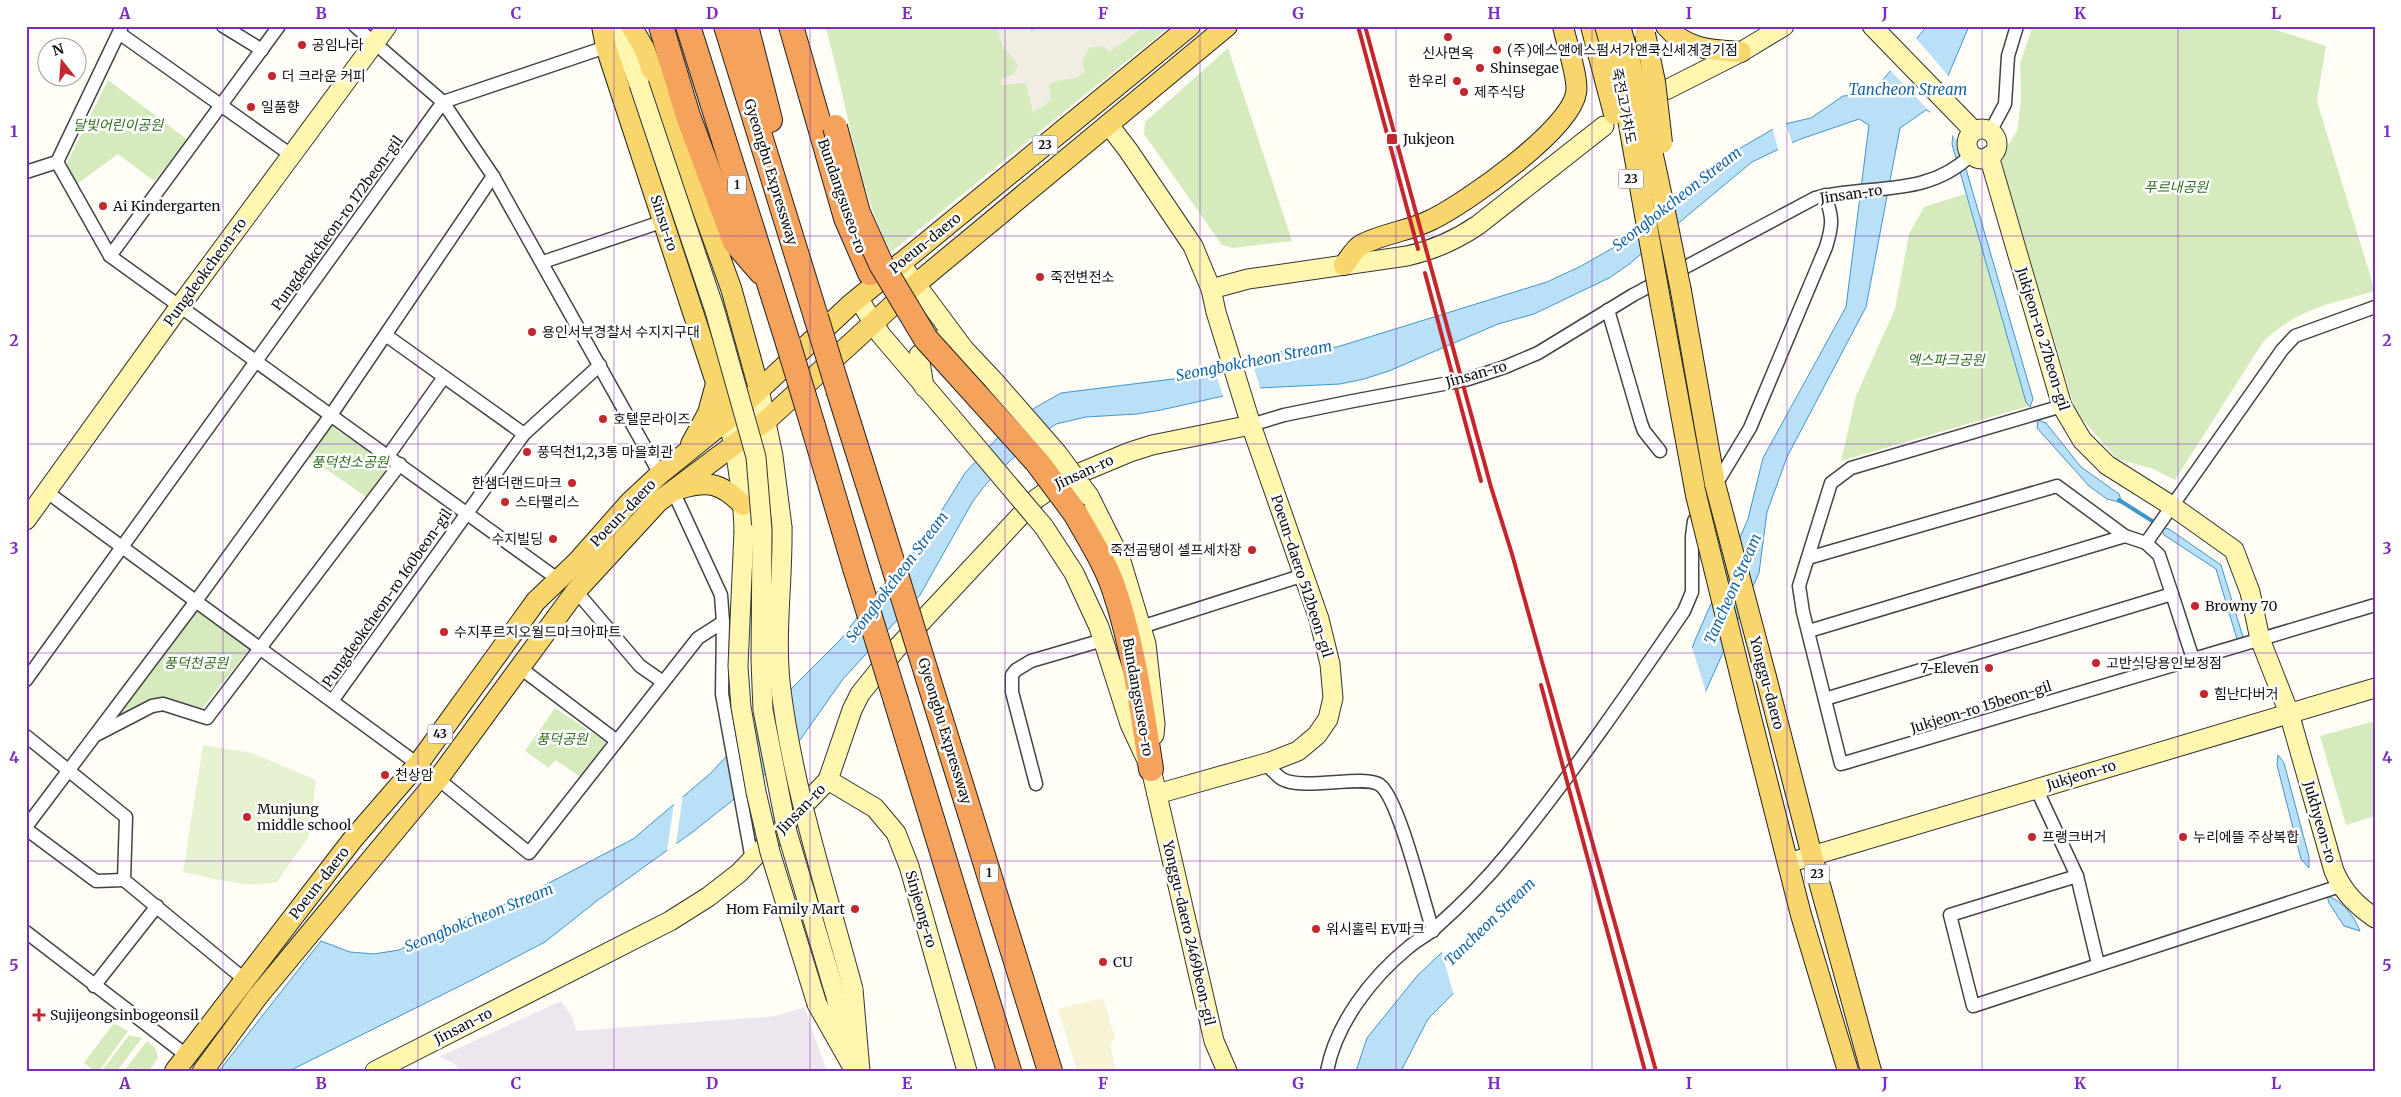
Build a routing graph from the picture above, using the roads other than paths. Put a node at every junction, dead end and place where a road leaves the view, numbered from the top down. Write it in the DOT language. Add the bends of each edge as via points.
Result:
graph roads {
  1 [pos="223,26"];
  2 [pos="280,26"];
  3 [pos="355,26"];
  4 [pos="387,26"];
  5 [pos="602,26"];
  6 [pos="617,26"];
  7 [pos="631,26"];
  8 [pos="661,26"];
  9 [pos="688,26"];
  10 [pos="726,26"];
  11 [pos="746,26"];
  12 [pos="791,26"];
  13 [pos="806,26"];
  14 [pos="1190,26"];
  15 [pos="1227,26"];
  16 [pos="1563,26"];
  17 [pos="1591,26"];
  18 [pos="1605,26"];
  19 [pos="1620,26"];
  20 [pos="1666,26"];
  21 [pos="1784,26"];
  22 [pos="1872,26"];
  23 [pos="2017,26"];
  24 [pos="121,30"];
  25 [pos="1644,30"];
  26 [pos="376,42"];
  27 [pos="606,47"];
  28 [pos="262,50"];
  29 [pos="1741,52"];
  30 [pos="1666,90"];
  31 [pos="443,102"];
  32 [pos="221,105"];
  33 [pos="1108,124"];
  34 [pos="1604,126"];
  35 [pos="827,128"];
  36 [pos="1976,128"];
  37 [pos="291,155"];
  38 [pos="1975,158"];
  39 [pos="56,162"];
  40 [pos="26,172"];
  41 [pos="493,176"];
  42 [pos="776,187"];
  43 [pos="1820,197"];
  44 [pos="664,222"];
  45 [pos="110,256"];
  46 [pos="543,262"];
  47 [pos="900,263"];
  48 [pos="1344,265"];
  49 [pos="767,280"];
  50 [pos="916,284"];
  51 [pos="1211,289"];
  52 [pos="1681,291"];
  53 [pos="858,298"];
  54 [pos="1661,305"];
  55 [pos="180,306"];
  56 [pos="2375,307"];
  57 [pos="1608,310"];
  58 [pos="874,324"];
  59 [pos="387,336"];
  60 [pos="964,349"];
  61 [pos="256,361"];
  62 [pos="600,365"];
  63 [pos="753,366"];
  64 [pos="444,376"];
  65 [pos="714,379"];
  66 [pos="924,387"];
  67 [pos="759,389"];
  68 [pos="2062,406"];
  69 [pos="331,415"];
  70 [pos="728,419"];
  71 [pos="767,420"];
  72 [pos="1251,425"];
  73 [pos="524,434"];
  74 [pos="734,444"];
  75 [pos="692,447"];
  76 [pos="1660,451"];
  77 [pos="388,456"];
  78 [pos="711,462"];
  79 [pos="400,464"];
  80 [pos="660,474"];
  81 [pos="673,491"];
  82 [pos="47,492"];
  83 [pos="743,505"];
  84 [pos="2172,506"];
  85 [pos="466,512"];
  86 [pos="1068,515"];
  87 [pos="26,520"];
  88 [pos="2125,536"];
  89 [pos="2147,541"];
  90 [pos="122,547"];
  91 [pos="1808,558"];
  92 [pos="1304,575"];
  93 [pos="559,580"];
  94 [pos="576,590"];
  95 [pos="2172,594"];
  96 [pos="196,601"];
  97 [pos="2375,605"];
  98 [pos="723,622"];
  99 [pos="1141,627"];
  100 [pos="1809,631"];
  101 [pos="1103,640"];
  102 [pos="2260,640"];
  103 [pos="261,648"];
  104 [pos="2193,659"];
  105 [pos="519,667"];
  106 [pos="26,680"];
  107 [pos="663,682"];
  108 [pos="2375,688"];
  109 [pos="1825,699"];
  110 [pos="332,701"];
  111 [pos="2289,713"];
  112 [pos="26,736"];
  113 [pos="93,737"];
  114 [pos="617,741"];
  115 [pos="1265,763"];
  116 [pos="418,764"];
  117 [pos="68,769"];
  118 [pos="1151,769"];
  119 [pos="438,779"];
  120 [pos="828,780"];
  121 [pos="1036,784"];
  122 [pos="2036,788"];
  123 [pos="1157,794"];
  124 [pos="26,828"];
  125 [pos="1812,856"];
  126 [pos="752,860"];
  127 [pos="1788,863"];
  128 [pos="2077,876"];
  129 [pos="124,880"];
  130 [pos="2340,886"];
  131 [pos="157,906"];
  132 [pos="2375,918"];
  133 [pos="1432,931"];
  134 [pos="26,932"];
  135 [pos="2098,964"];
  136 [pos="244,978"];
  137 [pos="94,986"];
  138 [pos="845,993"];
  139 [pos="180,1063"];
  140 [pos="203,1071"];
  141 [pos="375,1071"];
  142 [pos="858,1071"];
  143 [pos="967,1071"];
  144 [pos="1009,1071"];
  145 [pos="1050,1071"];
  146 [pos="1227,1071"];
  147 [pos="1327,1071"];
  148 [pos="1848,1071"];
  149 [pos="1871,1071"];
  1 -- 28 [label="street"];
  2 -- 28 [label="street"];
  3 -- 26 [label="street"];
  4 -- 26 [label="street, Pungdeokcheon-ro"];
  5 -- 27 [label="main road, Sinsu-ro"];
  6 -- 138 [label="street, bridge" via="715,311 756,457 762,530 763,710 787,832"];
  7 -- 63 [label="main road" via="644,48 731,288"];
  8 -- 49 [label="highway" via="688,116 735,242"];
  9 -- 49 [label="highway, 1"];
  10 -- 42 [label="highway, Gyeongbu Expressway / 1"];
  11 -- 42 [label="highway" via="770,115"];
  12 -- 35 [label="highway, Bundangsuseo-ro"];
  13 -- 35 [label="highway, Bundangsuseo-ro"];
  14 -- 47 [label="main road, Poeun-daero / 23"];
  15 -- 33 [label="main road, Poeun-daero / 23"];
  16 -- 48 [label="main road" via="1577,93 1561,123 1539,144 1433,220 1360,245"];
  17 -- 54 [label="main road, 23, bridge"];
  18 -- 54 [label="main road, 죽전고가차도, bridge" via="1621,80"];
  19 -- 52 [label="main road, 죽전고가차도, bridge" via="1636,77"];
  20 -- 29 [label="main road" via="1680,40 1693,46"];
  21 -- 29 [label="street"];
  22 -- 36 [label="street"];
  23 -- 36 [label="street" via="2008,56 2005,104"];
  24 -- 32 [label="street"];
  24 -- 39 [label="street"];
  25 -- 52 [label="main road, 23, bridge" via="1655,82"];
  26 -- 31 [label="street"];
  26 -- 37 [label="street, Pungdeokcheon-ro"];
  27 -- 31 [label="street"];
  27 -- 44 [label="main road, Sinsu-ro"];
  28 -- 32 [label="street"];
  29 -- 30 [label="street"];
  31 -- 41 [label="street"];
  31 -- 61 [label="street, Pungdeokcheon-ro 172beon-gil"];
  32 -- 37 [label="street"];
  32 -- 45 [label="street"];
  33 -- 50 [label="main road, Poeun-daero / 23"];
  33 -- 51 [label="street" via="1193,246"];
  34 -- 48 [label="street" via="1456,240 1424,252"];
  35 -- 86 [label="highway, Bundangsuseo-ro" via="846,218 888,307 916,349 951,392"];
  36 -- 38 [label="street" via="1967,144"];
  36 -- 38 [label="street" via="1997,144 1994,154"];
  37 -- 55 [label="street, Pungdeokcheon-ro"];
  38 -- 43 [label="street, Jinsan-ro" via="1948,174 1917,184"];
  38 -- 68 [label="street, Jukjeon-ro 27beon-gil"];
  39 -- 40 [label="street"];
  39 -- 45 [label="street"];
  41 -- 46 [label="street"];
  41 -- 59 [label="street"];
  42 -- 145 [label="highway, Gyeongbu Expressway / 1, bridge"];
  43 -- 57 [label="street, Jinsan-ro"];
  43 -- 133 [label="street" via="1832,216 1826,247 1750,428 1694,520 1692,592 1684,611 1614,714 1507,854"];
  44 -- 46 [label="street"];
  44 -- 65 [label="main road, Sinsu-ro"];
  45 -- 55 [label="street"];
  46 -- 62 [label="street"];
  47 -- 50 [label="street"];
  47 -- 53 [label="main road, Poeun-daero / 23"];
  48 -- 51 [label="street" via="1248,279"];
  49 -- 144 [label="highway, 1, bridge"];
  50 -- 58 [label="main road, Poeun-daero / 23"];
  50 -- 60 [label="street"];
  51 -- 72 [label="street, Poeun-daero 512beon-gil"];
  52 -- 125 [label="main road, Yonggu-daero / 23, bridge" via="1715,484"];
  53 -- 58 [label="street"];
  53 -- 67 [label="main road, Poeun-daero / 23"];
  54 -- 127 [label="main road, Yonggu-daero / 23, bridge" via="1696,495"];
  55 -- 61 [label="street"];
  55 -- 82 [label="street, Pungdeokcheon-ro"];
  56 -- 84 [label="street" via="2296,336 2282,350"];
  57 -- 72 [label="street, Jinsan-ro" via="1538,353 1465,380 1336,404"];
  57 -- 76 [label="street" via="1641,423"];
  58 -- 66 [label="street"];
  58 -- 71 [label="main road, Poeun-daero / 23"];
  59 -- 64 [label="street"];
  59 -- 69 [label="street"];
  60 -- 66 [label="street" via="938,340 919,355"];
  60 -- 86 [label="street, bridge" via="1057,452"];
  61 -- 69 [label="street"];
  61 -- 90 [label="street"];
  62 -- 73 [label="street"];
  62 -- 80 [label="street"];
  63 -- 65 [label="main road" via="747,387 736,394 726,392 719,380"];
  63 -- 67 [label="main road"];
  64 -- 73 [label="street"];
  64 -- 77 [label="street"];
  65 -- 70 [label="main road, Sinsu-ro"];
  65 -- 75 [label="main road" via="704,421"];
  66 -- 86 [label="street, bridge" via="951,417"];
  67 -- 70 [label="main road, Poeun-daero / 23"];
  67 -- 71 [label="street"];
  68 -- 84 [label="street, Jukjeon-ro 27beon-gil" via="2082,440 2107,465"];
  68 -- 91 [label="street, Jukjeon-ro 15beon-gil" via="1851,468 1831,483"];
  69 -- 77 [label="street"];
  69 -- 96 [label="street"];
  70 -- 74 [label="street"];
  70 -- 75 [label="main road, Poeun-daero / 43"];
  71 -- 74 [label="main road, Poeun-daero / 23"];
  71 -- 138 [label="street, bridge" via="782,527 778,609 780,682 791,749"];
  72 -- 92 [label="street, Poeun-daero 512beon-gil"];
  72 -- 120 [label="street, Jinsan-ro" via="1130,452 1063,480 1036,499 896,648 865,687 852,710"];
  73 -- 85 [label="street"];
  74 -- 78 [label="main road, Poeun-daero / 43"];
  74 -- 83 [label="street"];
  75 -- 78 [label="main road"];
  75 -- 80 [label="main road, Poeun-daero / 43"];
  77 -- 79 [label="street"];
  78 -- 81 [label="main road, Poeun-daero / 43"];
  79 -- 85 [label="street"];
  79 -- 103 [label="street"];
  80 -- 93 [label="main road, Poeun-daero / 43"];
  81 -- 83 [label="main road" via="707,484 723,489"];
  81 -- 94 [label="main road, Poeun-daero / 43" via="658,502"];
  81 -- 98 [label="street, Poeun-daero" via="721,595"];
  82 -- 87 [label="street, Pungdeokcheon-ro"];
  82 -- 90 [label="street, Pungdeokcheon-ro 160beon-gil"];
  83 -- 142 [label="street, bridge" via="738,666 741,707 756,792 770,852 817,1004"];
  84 -- 89 [label="street"];
  84 -- 102 [label="street, Jukjeon-ro 27beon-gil" via="2234,550 2250,592"];
  85 -- 93 [label="street"];
  85 -- 110 [label="street, Pungdeokcheon-ro 160beon-gil"];
  86 -- 99 [label="street" via="1120,558"];
  86 -- 101 [label="street" via="1074,574"];
  86 -- 118 [label="highway, Bundangsuseo-ro" via="1104,604"];
  88 -- 89 [label="street"];
  88 -- 91 [label="street" via="2057,486"];
  88 -- 100 [label="street"];
  89 -- 95 [label="street" via="2159,555"];
  90 -- 96 [label="street, Pungdeokcheon-ro 160beon-gil"];
  90 -- 106 [label="street"];
  91 -- 100 [label="street, Jukjeon-ro 15beon-gil" via="1800,586"];
  92 -- 99 [label="street"];
  92 -- 115 [label="street, Poeun-daero 512beon-gil" via="1330,664 1333,698 1328,719 1317,735 1298,751"];
  93 -- 116 [label="main road, Poeun-daero / 43" via="536,601"];
  94 -- 105 [label="main road, Poeun-daero / 43"];
  94 -- 107 [label="street" via="640,666"];
  95 -- 104 [label="street"];
  95 -- 109 [label="street"];
  96 -- 103 [label="street, Pungdeokcheon-ro 160beon-gil"];
  96 -- 113 [label="street"];
  97 -- 102 [label="street, Jukjeon-ro 15beon-gil"];
  98 -- 107 [label="street" via="698,638"];
  98 -- 126 [label="street, Poeun-daero" via="722,694"];
  99 -- 118 [label="street" via="1146,644 1155,724"];
  100 -- 109 [label="street, Jukjeon-ro 15beon-gil"];
  101 -- 118 [label="street" via="1130,724"];
  101 -- 121 [label="street" via="1030,661 1012,675 1012,692"];
  102 -- 104 [label="street, Jukjeon-ro 15beon-gil"];
  102 -- 111 [label="street, Jukjeon-ro 27beon-gil"];
  103 -- 110 [label="street, Pungdeokcheon-ro 160beon-gil"];
  103 -- 113 [label="street" via="207,718 164,704 152,706"];
  104 -- 109 [label="street, Jukjeon-ro 15beon-gil" via="1841,764"];
  105 -- 114 [label="street"];
  105 -- 119 [label="main road, Poeun-daero / 43"];
  107 -- 114 [label="street"];
  108 -- 111 [label="street, Jukjeon-ro"];
  110 -- 116 [label="street, Pungdeokcheon-ro 160beon-gil"];
  111 -- 122 [label="street, Jukjeon-ro"];
  111 -- 130 [label="street, Jukhyeon-ro"];
  112 -- 117 [label="street"];
  113 -- 117 [label="street"];
  114 -- 119 [label="street" via="529,853"];
  115 -- 123 [label="street, Poeun-daero 512beon-gil"];
  115 -- 133 [label="street" via="1282,779 1299,783 1365,782 1380,785 1400,825"];
  116 -- 119 [label="street, Pungdeokcheon-ro 160beon-gil"];
  116 -- 136 [label="main road, Poeun-daero / 43" via="353,839"];
  117 -- 124 [label="street"];
  117 -- 129 [label="street" via="126,817"];
  118 -- 123 [label="street, Yonggu-daero 2469beon-gil"];
  119 -- 140 [label="main road, Poeun-daero / 43" via="258,996"];
  120 -- 126 [label="street, Jinsan-ro"];
  120 -- 143 [label="street, Sinjeong-ro" via="875,808 896,833 909,866"];
  122 -- 125 [label="street, Jukjeon-ro"];
  122 -- 128 [label="street"];
  123 -- 146 [label="street, Yonggu-daero 2469beon-gil" via="1214,1041"];
  124 -- 129 [label="street" via="96,881"];
  125 -- 127 [label="street, Jukjeon-ro"];
  125 -- 149 [label="main road, Yonggu-daero / 23"];
  126 -- 141 [label="street, Jinsan-ro" via="708,897 670,921"];
  127 -- 148 [label="main road, Yonggu-daero / 23"];
  128 -- 135 [label="street"];
  128 -- 135 [label="street" via="1950,915 1973,1006"];
  129 -- 131 [label="street"];
  130 -- 132 [label="street, Jukhyeon-ro"];
  130 -- 135 [label="street"];
  131 -- 136 [label="street"];
  131 -- 137 [label="street"];
  133 -- 147 [label="street" via="1411,945 1369,987 1336,1041"];
  134 -- 137 [label="street"];
  136 -- 139 [label="main road, Poeun-daero / 43"];
  137 -- 139 [label="street"];
  138 -- 142 [label="street"];
}
